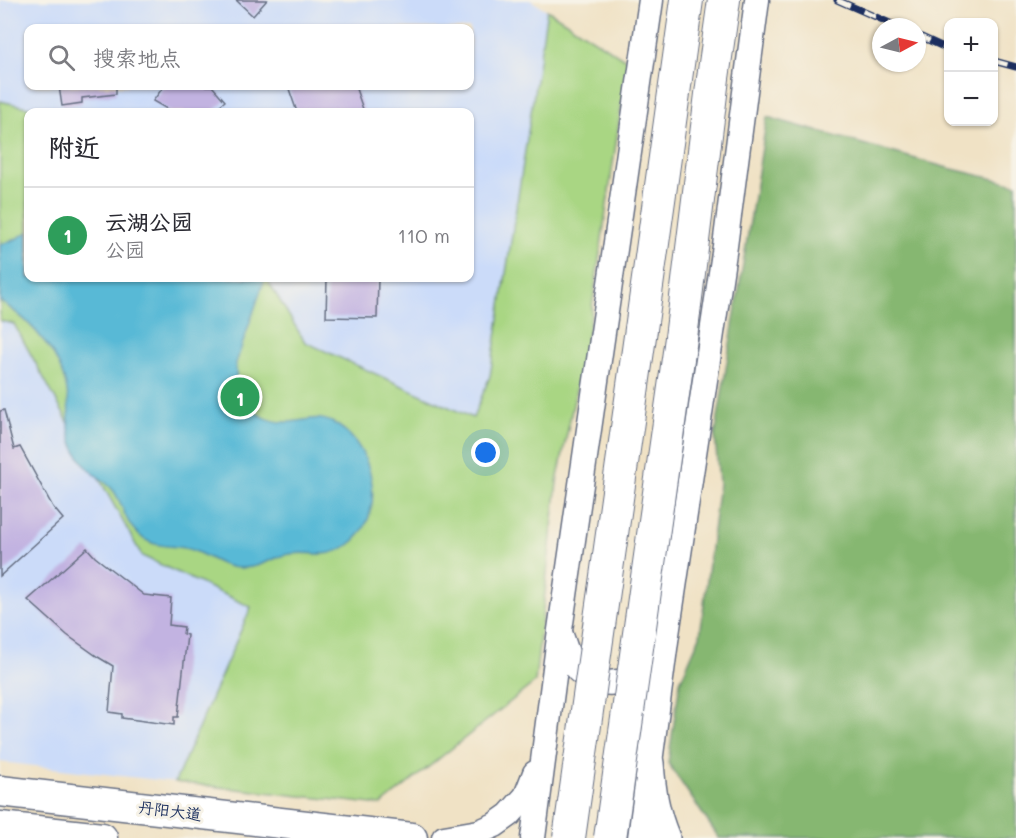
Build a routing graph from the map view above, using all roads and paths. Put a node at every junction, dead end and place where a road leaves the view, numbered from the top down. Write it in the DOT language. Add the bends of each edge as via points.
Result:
graph roads {
  1 [pos="651,0"];
  2 [pos="687,0"];
  3 [pos="724,0"];
  4 [pos="757,0"];
  5 [pos="560,630"];
  6 [pos="666,641"];
  7 [pos="545,752"];
  8 [pos="650,763"];
  9 [pos="0,791"];
  10 [pos="0,827"];
  11 [pos="102,838"];
  12 [pos="412,838"];
  13 [pos="444,838"];
  14 [pos="533,838"];
  15 [pos="569,838"];
  16 [pos="610,838"];
  17 [pos="640,838"];
  18 [pos="666,838"];
  1 -- 5 [label="street"];
  2 -- 15 [label="highway, bridge"];
  3 -- 16 [label="highway, bridge"];
  4 -- 6 [label="street"];
  5 -- 6 [label="street" via="568,657 580,673 606,683 621,682 652,667"];
  5 -- 7 [label="street"];
  6 -- 8 [label="street"];
  7 -- 13 [label="street" via="526,796 509,815 479,832"];
  7 -- 14 [label="street"];
  8 -- 17 [label="street"];
  8 -- 18 [label="main road" via="653,797"];
  9 -- 12 [label="main road, 丹阳大道"];
  10 -- 11 [label="main road"];
}
